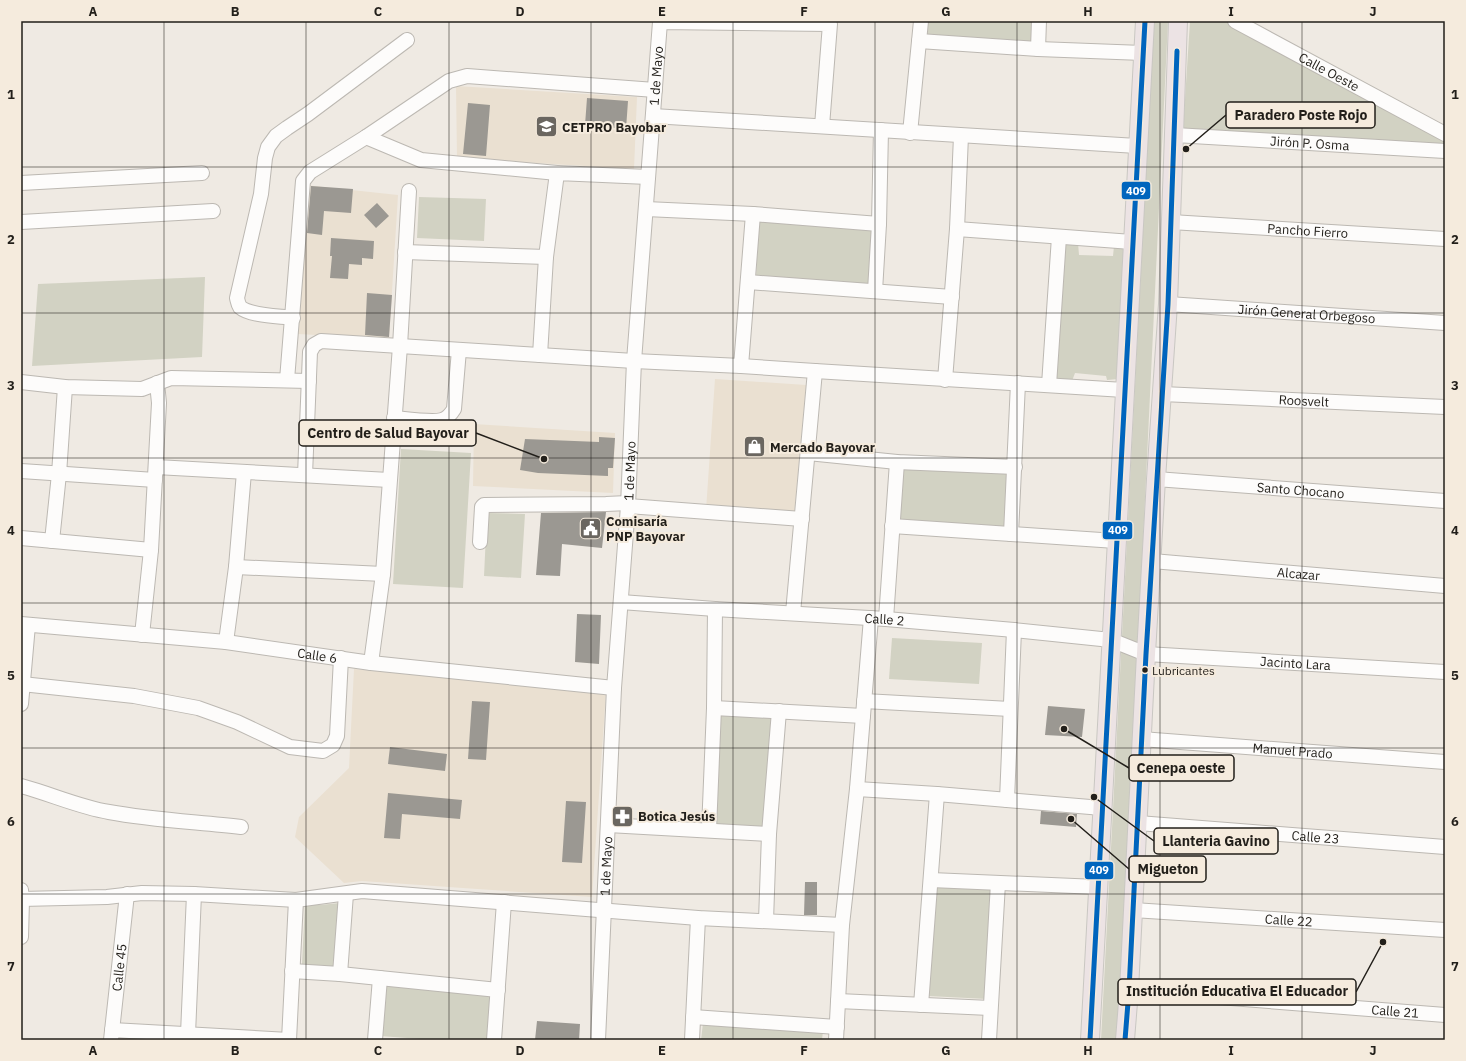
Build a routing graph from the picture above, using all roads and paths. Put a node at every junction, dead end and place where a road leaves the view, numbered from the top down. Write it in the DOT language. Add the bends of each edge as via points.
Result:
graph roads {
  1 [pos="921,21"];
  2 [pos="1039,21"];
  3 [pos="1145,21"];
  4 [pos="1178,21"];
  5 [pos="1235,21"];
  6 [pos="407,40"];
  7 [pos="919,41"];
  8 [pos="1038,49"];
  9 [pos="1143,53"];
  10 [pos="655,90"];
  11 [pos="653,116"];
  12 [pos="822,126"];
  13 [pos="881,130"];
  14 [pos="910,133"];
  15 [pos="1445,134"];
  16 [pos="1175,135"];
  17 [pos="961,136"];
  18 [pos="366,137"];
  19 [pos="1137,146"];
  20 [pos="1445,151"];
  21 [pos="557,172"];
  22 [pos="202,173"];
  23 [pos="648,177"];
  24 [pos="21,183"];
  25 [pos="409,191"];
  26 [pos="646,209"];
  27 [pos="213,210"];
  28 [pos="753,214"];
  29 [pos="21,222"];
  30 [pos="1171,222"];
  31 [pos="879,224"];
  32 [pos="957,229"];
  33 [pos="1059,237"];
  34 [pos="1445,239"];
  35 [pos="1132,242"];
  36 [pos="405,252"];
  37 [pos="546,257"];
  38 [pos="748,282"];
  39 [pos="875,291"];
  40 [pos="952,297"];
  41 [pos="1168,304"];
  42 [pos="293,318"];
  43 [pos="1445,324"];
  44 [pos="400,346"];
  45 [pos="459,350"];
  46 [pos="540,355"];
  47 [pos="634,361"];
  48 [pos="741,366"];
  49 [pos="815,372"];
  50 [pos="287,380"];
  51 [pos="945,380"];
  52 [pos="309,381"];
  53 [pos="21,382"];
  54 [pos="1018,383"];
  55 [pos="157,384"];
  56 [pos="1049,385"];
  57 [pos="65,387"];
  58 [pos="1124,390"];
  59 [pos="1162,394"];
  60 [pos="1445,407"];
  61 [pos="394,418"];
  62 [pos="808,452"];
  63 [pos="897,462"];
  64 [pos="1015,467"];
  65 [pos="21,471"];
  66 [pos="244,472"];
  67 [pos="59,474"];
  68 [pos="155,474"];
  69 [pos="305,475"];
  70 [pos="1156,479"];
  71 [pos="389,480"];
  72 [pos="1445,501"];
  73 [pos="628,504"];
  74 [pos="802,518"];
  75 [pos="892,526"];
  76 [pos="1010,534"];
  77 [pos="21,538"];
  78 [pos="1116,540"];
  79 [pos="52,541"];
  80 [pos="480,542"];
  81 [pos="151,550"];
  82 [pos="1152,561"];
  83 [pos="236,567"];
  84 [pos="383,574"];
  85 [pos="1445,586"];
  86 [pos="621,602"];
  87 [pos="715,609"];
  88 [pos="793,613"];
  89 [pos="871,618"];
  90 [pos="886,619"];
  91 [pos="24,624"];
  92 [pos="1014,630"];
  93 [pos="142,635"];
  94 [pos="1111,640"];
  95 [pos="226,642"];
  96 [pos="1146,654"];
  97 [pos="341,658"];
  98 [pos="371,663"];
  99 [pos="1445,672"];
  100 [pos="22,684"];
  101 [pos="614,688"];
  102 [pos="864,701"];
  103 [pos="21,704"];
  104 [pos="714,708"];
  105 [pos="1010,709"];
  106 [pos="779,711"];
  107 [pos="863,716"];
  108 [pos="1141,739"];
  109 [pos="1445,762"];
  110 [pos="21,786"];
  111 [pos="857,789"];
  112 [pos="937,794"];
  113 [pos="1007,800"];
  114 [pos="1102,808"];
  115 [pos="1138,823"];
  116 [pos="608,825"];
  117 [pos="241,827"];
  118 [pos="709,830"];
  119 [pos="769,834"];
  120 [pos="1445,847"];
  121 [pos="931,880"];
  122 [pos="998,883"];
  123 [pos="1098,887"];
  124 [pos="127,894"];
  125 [pos="194,894"];
  126 [pos="346,894"];
  127 [pos="21,896"];
  128 [pos="296,900"];
  129 [pos="504,902"];
  130 [pos="603,910"];
  131 [pos="1133,910"];
  132 [pos="698,918"];
  133 [pos="766,921"];
  134 [pos="842,925"];
  135 [pos="1445,930"];
  136 [pos="21,937"];
  137 [pos="292,971"];
  138 [pos="340,974"];
  139 [pos="380,978"];
  140 [pos="498,990"];
  141 [pos="1129,990"];
  142 [pos="838,1001"];
  143 [pos="922,1005"];
  144 [pos="990,1008"];
  145 [pos="1445,1016"];
  146 [pos="693,1017"];
  147 [pos="188,1034"];
  148 [pos="836,1034"];
  149 [pos="111,1035"];
  150 [pos="289,1040"];
  151 [pos="375,1040"];
  152 [pos="494,1040"];
  153 [pos="598,1040"];
  154 [pos="692,1040"];
  155 [pos="989,1040"];
  156 [pos="1090,1040"];
  157 [pos="1125,1040"];
  1 -- 7 [label="street"];
  2 -- 8 [label="street"];
  3 -- 9 [label="main road"];
  4 -- 16 [label="main road"];
  5 -- 15 [label="street, Calle Oeste"];
  6 -- 42 [label="street" via="276,136 268,147 261,194 237,298 244,310"];
  7 -- 8 [label="street"];
  7 -- 14 [label="street"];
  8 -- 9 [label="street"];
  9 -- 19 [label="main road"];
  10 -- 11 [label="street, 1 de Mayo"];
  10 -- 12 [label="street, 1 de Mayo" via="660,22 830,24"];
  10 -- 18 [label="street" via="468,76 449,81"];
  11 -- 12 [label="street"];
  11 -- 23 [label="street, 1 de Mayo"];
  12 -- 13 [label="street"];
  13 -- 14 [label="street"];
  13 -- 31 [label="street"];
  14 -- 17 [label="street"];
  16 -- 20 [label="street, Jirón P. Osma"];
  16 -- 30 [label="main road"];
  17 -- 19 [label="street"];
  17 -- 32 [label="street"];
  18 -- 21 [label="street" via="421,160"];
  18 -- 42 [label="street" via="310,172 303,181"];
  19 -- 35 [label="main road"];
  21 -- 23 [label="street"];
  21 -- 37 [label="street"];
  22 -- 24 [label="street"];
  23 -- 26 [label="street, 1 de Mayo"];
  25 -- 36 [label="street"];
  26 -- 28 [label="street"];
  26 -- 47 [label="street, 1 de Mayo"];
  27 -- 29 [label="street"];
  28 -- 31 [label="street"];
  28 -- 38 [label="street"];
  30 -- 34 [label="street, Pancho Fierro"];
  30 -- 41 [label="main road"];
  31 -- 39 [label="street"];
  32 -- 33 [label="street"];
  32 -- 40 [label="street"];
  33 -- 35 [label="street"];
  33 -- 56 [label="street"];
  35 -- 58 [label="main road"];
  36 -- 37 [label="street"];
  36 -- 44 [label="street"];
  37 -- 46 [label="street"];
  38 -- 39 [label="street"];
  38 -- 48 [label="street"];
  39 -- 40 [label="street"];
  40 -- 51 [label="street"];
  41 -- 43 [label="street, Jirón General Orbegoso"];
  41 -- 59 [label="main road"];
  42 -- 50 [label="street"];
  44 -- 45 [label="street"];
  44 -- 52 [label="street" via="322,341 314,345 310,352"];
  44 -- 61 [label="street"];
  45 -- 46 [label="street"];
  45 -- 61 [label="street" via="454,409 449,416 431,421"];
  46 -- 47 [label="street"];
  47 -- 48 [label="street"];
  47 -- 73 [label="street, 1 de Mayo"];
  48 -- 49 [label="street"];
  49 -- 51 [label="street"];
  49 -- 62 [label="street"];
  50 -- 52 [label="street"];
  50 -- 55 [label="street" via="171,378"];
  51 -- 54 [label="street"];
  52 -- 69 [label="street"];
  53 -- 57 [label="street"];
  54 -- 56 [label="street"];
  54 -- 64 [label="street"];
  55 -- 57 [label="street" via="142,389"];
  55 -- 68 [label="street" via="159,403"];
  56 -- 58 [label="street"];
  57 -- 67 [label="street"];
  58 -- 78 [label="main road"];
  59 -- 60 [label="street, Roosvelt"];
  59 -- 70 [label="main road"];
  61 -- 71 [label="street"];
  62 -- 63 [label="street"];
  62 -- 74 [label="street"];
  63 -- 64 [label="street"];
  63 -- 75 [label="street"];
  64 -- 76 [label="street"];
  65 -- 67 [label="street"];
  66 -- 68 [label="street"];
  66 -- 69 [label="street"];
  66 -- 83 [label="street"];
  67 -- 68 [label="street"];
  67 -- 79 [label="street"];
  68 -- 81 [label="street"];
  69 -- 71 [label="street"];
  70 -- 72 [label="street, Santo Chocano"];
  70 -- 82 [label="main road"];
  71 -- 84 [label="street"];
  73 -- 74 [label="street"];
  73 -- 80 [label="street" via="484,505"];
  73 -- 86 [label="street, 1 de Mayo"];
  74 -- 88 [label="street"];
  75 -- 76 [label="street"];
  75 -- 90 [label="street"];
  76 -- 78 [label="street"];
  77 -- 79 [label="street"];
  78 -- 94 [label="main road"];
  79 -- 81 [label="street"];
  81 -- 93 [label="street"];
  82 -- 85 [label="street, Alcazar"];
  82 -- 96 [label="main road"];
  83 -- 84 [label="street"];
  83 -- 95 [label="street"];
  84 -- 98 [label="street"];
  86 -- 87 [label="street, Calle 2"];
  86 -- 101 [label="street, 1 de Mayo"];
  87 -- 88 [label="street, Calle 2"];
  87 -- 104 [label="street"];
  88 -- 89 [label="street, Calle 2"];
  89 -- 90 [label="street, Calle 2"];
  89 -- 102 [label="street"];
  90 -- 92 [label="street, Calle 2"];
  91 -- 93 [label="street, Calle 6"];
  91 -- 100 [label="street"];
  92 -- 94 [label="street, Calle 2"];
  92 -- 105 [label="street"];
  93 -- 95 [label="street, Calle 6"];
  94 -- 96 [label="street, Calle 2"];
  94 -- 114 [label="main road"];
  95 -- 97 [label="street, Calle 6"];
  96 -- 99 [label="street, Jacinto Lara"];
  96 -- 108 [label="main road"];
  97 -- 98 [label="street, Calle 6"];
  97 -- 100 [label="street" via="337,736 333,745 324,751 290,747 237,722 198,708 134,696"];
  98 -- 101 [label="street, Calle 6"];
  100 -- 103 [label="street"];
  101 -- 116 [label="street, 1 de Mayo"];
  102 -- 105 [label="street"];
  102 -- 107 [label="street"];
  104 -- 106 [label="street"];
  104 -- 118 [label="street"];
  105 -- 113 [label="street"];
  106 -- 107 [label="street"];
  106 -- 119 [label="street"];
  107 -- 111 [label="street"];
  108 -- 109 [label="street, Manuel Prado"];
  108 -- 115 [label="main road"];
  110 -- 117 [label="street" via="74,804 110,812"];
  111 -- 112 [label="street"];
  111 -- 134 [label="street"];
  112 -- 113 [label="street"];
  112 -- 121 [label="street"];
  113 -- 114 [label="street"];
  114 -- 123 [label="main road"];
  115 -- 120 [label="street, Calle 23"];
  115 -- 131 [label="main road"];
  116 -- 118 [label="street"];
  116 -- 130 [label="street, 1 de Mayo"];
  118 -- 119 [label="street"];
  119 -- 133 [label="street"];
  121 -- 122 [label="street"];
  121 -- 143 [label="street"];
  122 -- 123 [label="street"];
  122 -- 144 [label="street"];
  123 -- 156 [label="main road"];
  124 -- 125 [label="street"];
  124 -- 127 [label="street"];
  124 -- 149 [label="street, Calle 45"];
  125 -- 128 [label="street"];
  125 -- 147 [label="street"];
  126 -- 128 [label="street"];
  126 -- 129 [label="street" via="362,891"];
  126 -- 138 [label="street"];
  127 -- 136 [label="street"];
  128 -- 137 [label="street"];
  129 -- 130 [label="street"];
  129 -- 140 [label="street"];
  130 -- 132 [label="street"];
  130 -- 153 [label="street, 1 de Mayo"];
  131 -- 135 [label="street, Calle 22"];
  131 -- 141 [label="main road"];
  132 -- 133 [label="street"];
  132 -- 146 [label="street"];
  133 -- 134 [label="street"];
  134 -- 142 [label="street"];
  137 -- 138 [label="street"];
  137 -- 150 [label="street"];
  138 -- 139 [label="street"];
  139 -- 140 [label="street"];
  139 -- 151 [label="street"];
  140 -- 152 [label="street"];
  141 -- 145 [label="street, Calle 21"];
  141 -- 157 [label="main road"];
  142 -- 143 [label="street"];
  142 -- 148 [label="street"];
  143 -- 144 [label="street"];
  144 -- 155 [label="street"];
  146 -- 148 [label="street"];
  146 -- 154 [label="street"];
  147 -- 149 [label="street"];
  147 -- 150 [label="street"];
}
